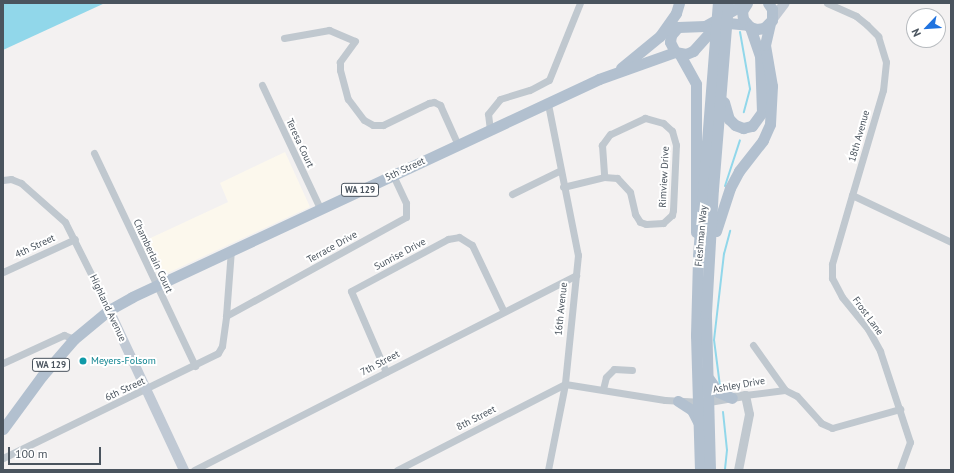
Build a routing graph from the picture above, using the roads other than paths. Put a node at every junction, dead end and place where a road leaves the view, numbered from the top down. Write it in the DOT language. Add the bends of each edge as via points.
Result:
graph roads {
  1 [pos="580,3"];
  2 [pos="679,3"];
  3 [pos="686,3"];
  4 [pos="718,3"];
  5 [pos="728,3"];
  6 [pos="747,3"];
  7 [pos="768,3"];
  8 [pos="785,3"];
  9 [pos="827,3"];
  10 [pos="771,22"];
  11 [pos="748,26"];
  12 [pos="673,32"];
  13 [pos="284,38"];
  14 [pos="720,52"];
  15 [pos="677,53"];
  16 [pos="630,62"];
  17 [pos="616,72"];
  18 [pos="262,85"];
  19 [pos="722,94"];
  20 [pos="548,104"];
  21 [pos="490,130"];
  22 [pos="458,145"];
  23 [pos="94,153"];
  24 [pos="559,171"];
  25 [pos="393,175"];
  26 [pos="604,177"];
  27 [pos="3,180"];
  28 [pos="562,186"];
  29 [pos="512,194"];
  30 [pos="852,195"];
  31 [pos="320,208"];
  32 [pos="76,239"];
  33 [pos="951,242"];
  34 [pos="711,248"];
  35 [pos="231,250"];
  36 [pos="698,256"];
  37 [pos="3,272"];
  38 [pos="576,275"];
  39 [pos="156,285"];
  40 [pos="109,310"];
  41 [pos="503,310"];
  42 [pos="226,316"];
  43 [pos="74,339"];
  44 [pos="753,345"];
  45 [pos="3,363"];
  46 [pos="196,366"];
  47 [pos="632,370"];
  48 [pos="386,372"];
  49 [pos="707,374"];
  50 [pos="565,384"];
  51 [pos="603,389"];
  52 [pos="147,390"];
  53 [pos="785,390"];
  54 [pos="745,395"];
  55 [pos="732,398"];
  56 [pos="678,401"];
  57 [pos="703,402"];
  58 [pos="900,408"];
  59 [pos="699,424"];
  60 [pos="3,429"];
  61 [pos="7,454"];
  62 [pos="3,458"];
  63 [pos="184,470"];
  64 [pos="194,470"];
  65 [pos="397,470"];
  66 [pos="548,470"];
  67 [pos="700,470"];
  68 [pos="710,470"];
  69 [pos="738,470"];
  70 [pos="900,470"];
  1 -- 21 [label="street" via="548,80 530,90 500,99 488,114"];
  2 -- 16 [label="main road" via="676,13 660,36"];
  3 -- 12 [label="main road"];
  4 -- 14 [label="main road, Fleshman Way"];
  5 -- 14 [label="main road, Fleshman Way"];
  6 -- 11 [label="main road" via="742,15"];
  6 -- 12 [label="main road" via="709,24 686,25"];
  7 -- 10 [label="main road" via="772,9"];
  8 -- 10 [label="main road"];
  9 -- 30 [label="street, 18th Avenue" via="856,16 867,25 878,36 886,62 883,90"];
  10 -- 11 [label="main road, 5th Street" via="760,29"];
  10 -- 34 [label="main road" via="765,45 772,86 770,124 763,140 739,171 730,188"];
  11 -- 15 [label="main road, 5th Street" via="729,23 704,37 693,51"];
  11 -- 19 [label="main road" via="760,56 763,86 762,112 758,121 747,127 736,125 726,112"];
  12 -- 15 [label="main road" via="671,46"];
  12 -- 16 [label="main road, 5th Street" via="652,54"];
  13 -- 22 [label="street" via="330,30 354,41 340,62 340,70 348,99 364,120 373,125 382,125 434,102 440,105"];
  14 -- 19 [label="main road, Fleshman Way"];
  14 -- 36 [label="main road, Fleshman Way"];
  15 -- 17 [label="main road, 5th Street" via="657,57 639,67"];
  15 -- 36 [label="main road" via="696,84 695,213"];
  16 -- 17 [label="main road, 5th Street"];
  17 -- 20 [label="main road, 5th Street / WA 129"];
  18 -- 31 [label="street, Teresa Court"];
  19 -- 34 [label="main road, Fleshman Way" via="713,189"];
  20 -- 21 [label="main road, 5th Street / WA 129"];
  20 -- 24 [label="street, 16th Avenue"];
  21 -- 22 [label="main road, 5th Street / WA 129"];
  22 -- 25 [label="main road, 5th Street / WA 129"];
  23 -- 39 [label="street, Chamberlain Court"];
  24 -- 28 [label="street, 16th Avenue"];
  24 -- 29 [label="street"];
  25 -- 31 [label="main road, 5th Street / WA 129"];
  25 -- 42 [label="street, Terrace Drive" via="406,203 406,217"];
  26 -- 26 [label="street, Rimview Drive" via="602,146 610,134 645,118 663,122 672,131 676,152 673,210 668,220 658,224 640,222 627,186 617,178"];
  26 -- 28 [label="street, Rimview Drive"];
  27 -- 32 [label="street, Highland Avenue" via="11,179 21,183 65,222"];
  28 -- 38 [label="street, 16th Avenue" via="578,255"];
  30 -- 33 [label="street"];
  30 -- 58 [label="street, Frost Lane" via="832,264 832,278 842,297 868,329 880,351"];
  31 -- 35 [label="main road, 5th Street / WA 129"];
  32 -- 37 [label="street, 4th Street"];
  32 -- 40 [label="street, Highland Avenue"];
  34 -- 49 [label="main road, Fleshman Way" via="706,313"];
  35 -- 39 [label="main road, 5th Street / WA 129"];
  35 -- 42 [label="street, 6th Street"];
  36 -- 57 [label="main road, Fleshman Way"];
  38 -- 41 [label="street, 7th Street"];
  38 -- 50 [label="street, 16th Avenue"];
  39 -- 40 [label="main road, 5th Street / WA 129"];
  39 -- 46 [label="street, Chamberlain Court"];
  40 -- 43 [label="main road, WA 129"];
  40 -- 52 [label="main road, Highland Avenue"];
  41 -- 48 [label="street, 7th Street"];
  41 -- 48 [label="street, Sunrise Drive" via="472,245 458,237 448,239 351,291"];
  42 -- 46 [label="street, 6th Street" via="222,346 218,353"];
  43 -- 45 [label="street" via="64,335"];
  43 -- 60 [label="main road, WA 129" via="42,376"];
  44 -- 53 [label="street"];
  46 -- 52 [label="street, 6th Street"];
  47 -- 51 [label="street" via="614,369 606,377"];
  48 -- 64 [label="street, 7th Street"];
  49 -- 55 [label="main road" via="714,389"];
  49 -- 57 [label="main road, Fleshman Way"];
  50 -- 51 [label="street"];
  50 -- 65 [label="street, 8th Street"];
  50 -- 66 [label="street, 16th Avenue"];
  51 -- 56 [label="street"];
  52 -- 61 [label="street, 6th Street"];
  52 -- 63 [label="main road, Highland Avenue"];
  53 -- 54 [label="street, Ashley Drive"];
  53 -- 58 [label="street" via="797,396 821,423 832,428"];
  54 -- 55 [label="street, Ashley Drive"];
  54 -- 69 [label="street" via="748,414"];
  55 -- 57 [label="street, Ashley Drive"];
  56 -- 57 [label="street"];
  56 -- 59 [label="main road" via="692,410"];
  57 -- 59 [label="main road, Fleshman Way"];
  57 -- 68 [label="main road, Fleshman Way"];
  58 -- 70 [label="street, Frost Lane" via="910,442"];
  59 -- 67 [label="main road, Fleshman Way"];
  61 -- 62 [label="street, 6th Street"];
}
